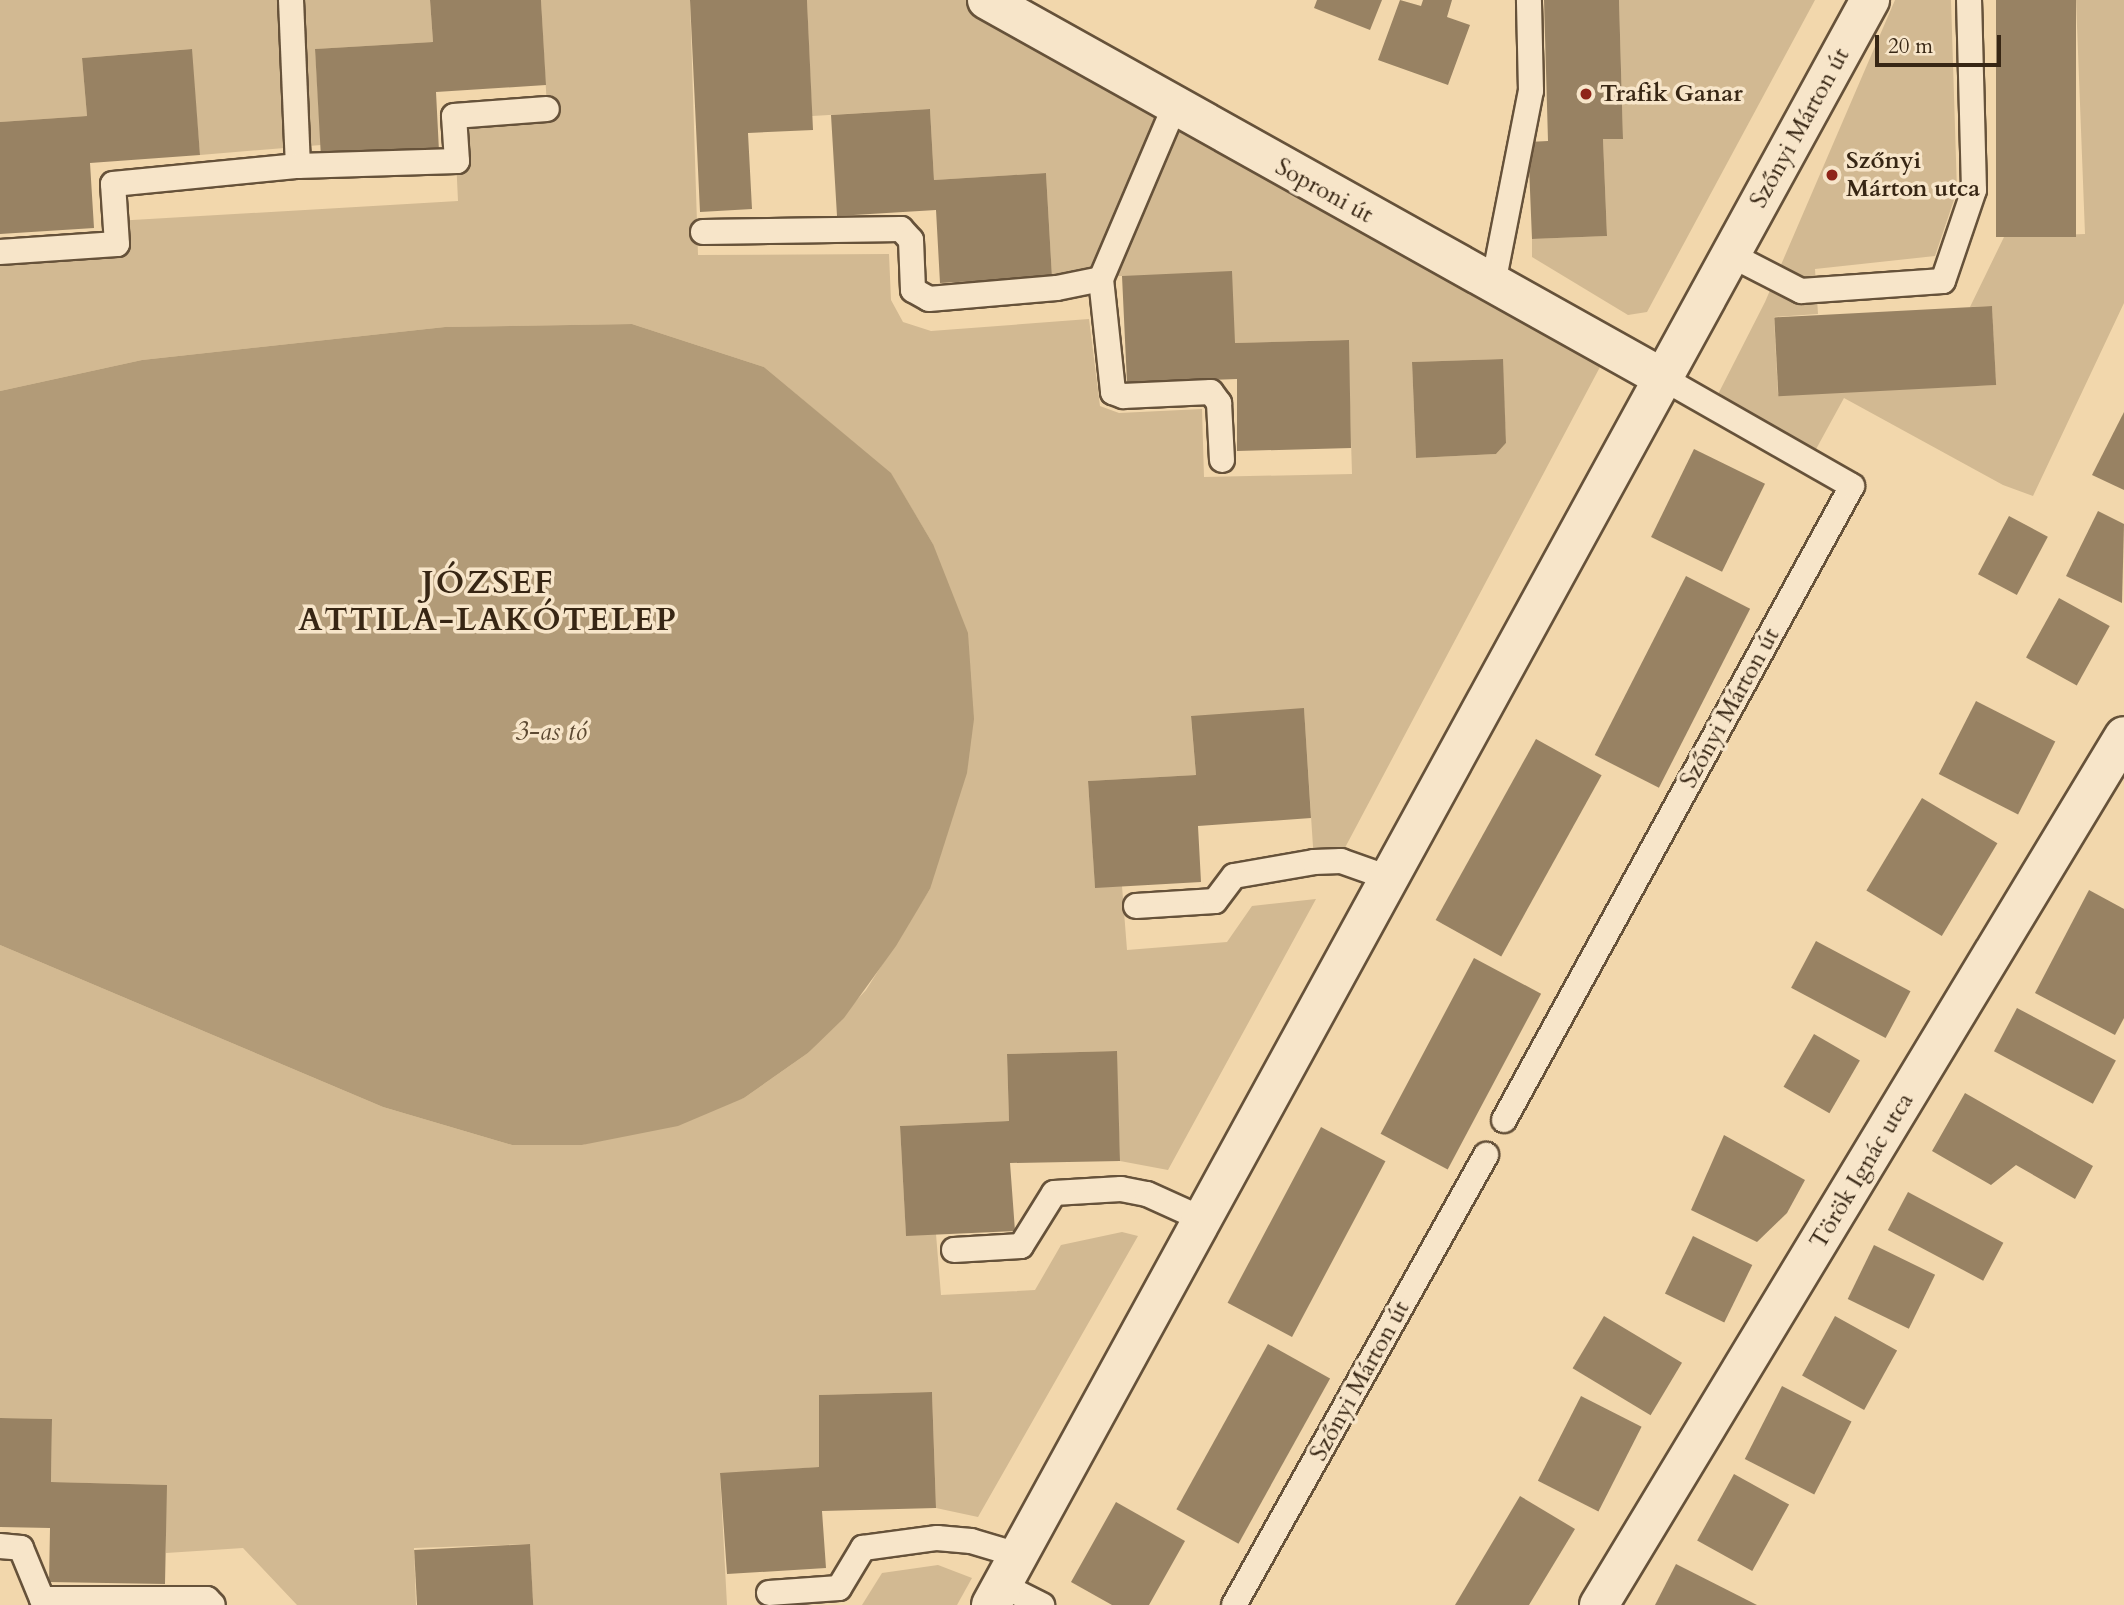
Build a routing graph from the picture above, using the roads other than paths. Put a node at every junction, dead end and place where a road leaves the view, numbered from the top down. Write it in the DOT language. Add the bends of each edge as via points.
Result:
graph roads {
  1 [pos="291,0"];
  2 [pos="987,0"];
  3 [pos="1529,0"];
  4 [pos="1870,0"];
  5 [pos="1969,0"];
  6 [pos="1174,108"];
  7 [pos="547,109"];
  8 [pos="298,166"];
  9 [pos="703,232"];
  10 [pos="0,252"];
  11 [pos="1731,255"];
  12 [pos="1101,279"];
  13 [pos="1493,284"];
  14 [pos="1663,378"];
  15 [pos="1222,460"];
  16 [pos="2124,736"];
  17 [pos="1389,878"];
  18 [pos="1136,906"];
  19 [pos="1503,1120"];
  20 [pos="1486,1155"];
  21 [pos="1202,1219"];
  22 [pos="954,1250"];
  23 [pos="0,1546"];
  24 [pos="1003,1582"];
  25 [pos="769,1593"];
  26 [pos="213,1605"];
  27 [pos="1042,1605"];
  28 [pos="1234,1605"];
  29 [pos="1598,1605"];
  1 -- 8 [label="lane"];
  2 -- 6 [label="street, Soproni út"];
  3 -- 13 [label="lane" via="1531,91"];
  4 -- 11 [label="street, Szőnyi Márton út"];
  5 -- 11 [label="lane" via="1974,190 1944,281 1801,291"];
  6 -- 12 [label="lane"];
  6 -- 13 [label="street, Soproni út"];
  7 -- 8 [label="lane" via="454,116 457,161"];
  8 -- 10 [label="lane" via="113,184 117,244"];
  9 -- 12 [label="lane" via="901,229 911,240 913,290 929,299 1056,288"];
  11 -- 14 [label="street, Szőnyi Márton út"];
  12 -- 15 [label="lane" via="1113,392 1123,396 1211,392 1219,403"];
  13 -- 14 [label="street, Soproni út"];
  14 -- 17 [label="street, Szőnyi Márton út"];
  14 -- 19 [label="lane, Szőnyi Márton út" via="1853,485"];
  16 -- 29 [label="street, Török Ignác utca"];
  17 -- 18 [label="lane" via="1340,860 1314,862 1234,876 1215,901"];
  17 -- 21 [label="street, Szőnyi Márton út"];
  20 -- 28 [label="lane, Szőnyi Márton út"];
  21 -- 22 [label="lane" via="1147,1194 1121,1189 1054,1193 1021,1246"];
  21 -- 24 [label="street, Szőnyi Márton út"];
  23 -- 26 [label="lane" via="21,1548 42,1599 207,1599"];
  24 -- 25 [label="lane" via="971,1541 937,1538 863,1548 839,1588"];
  24 -- 27 [label="lane"];
}
